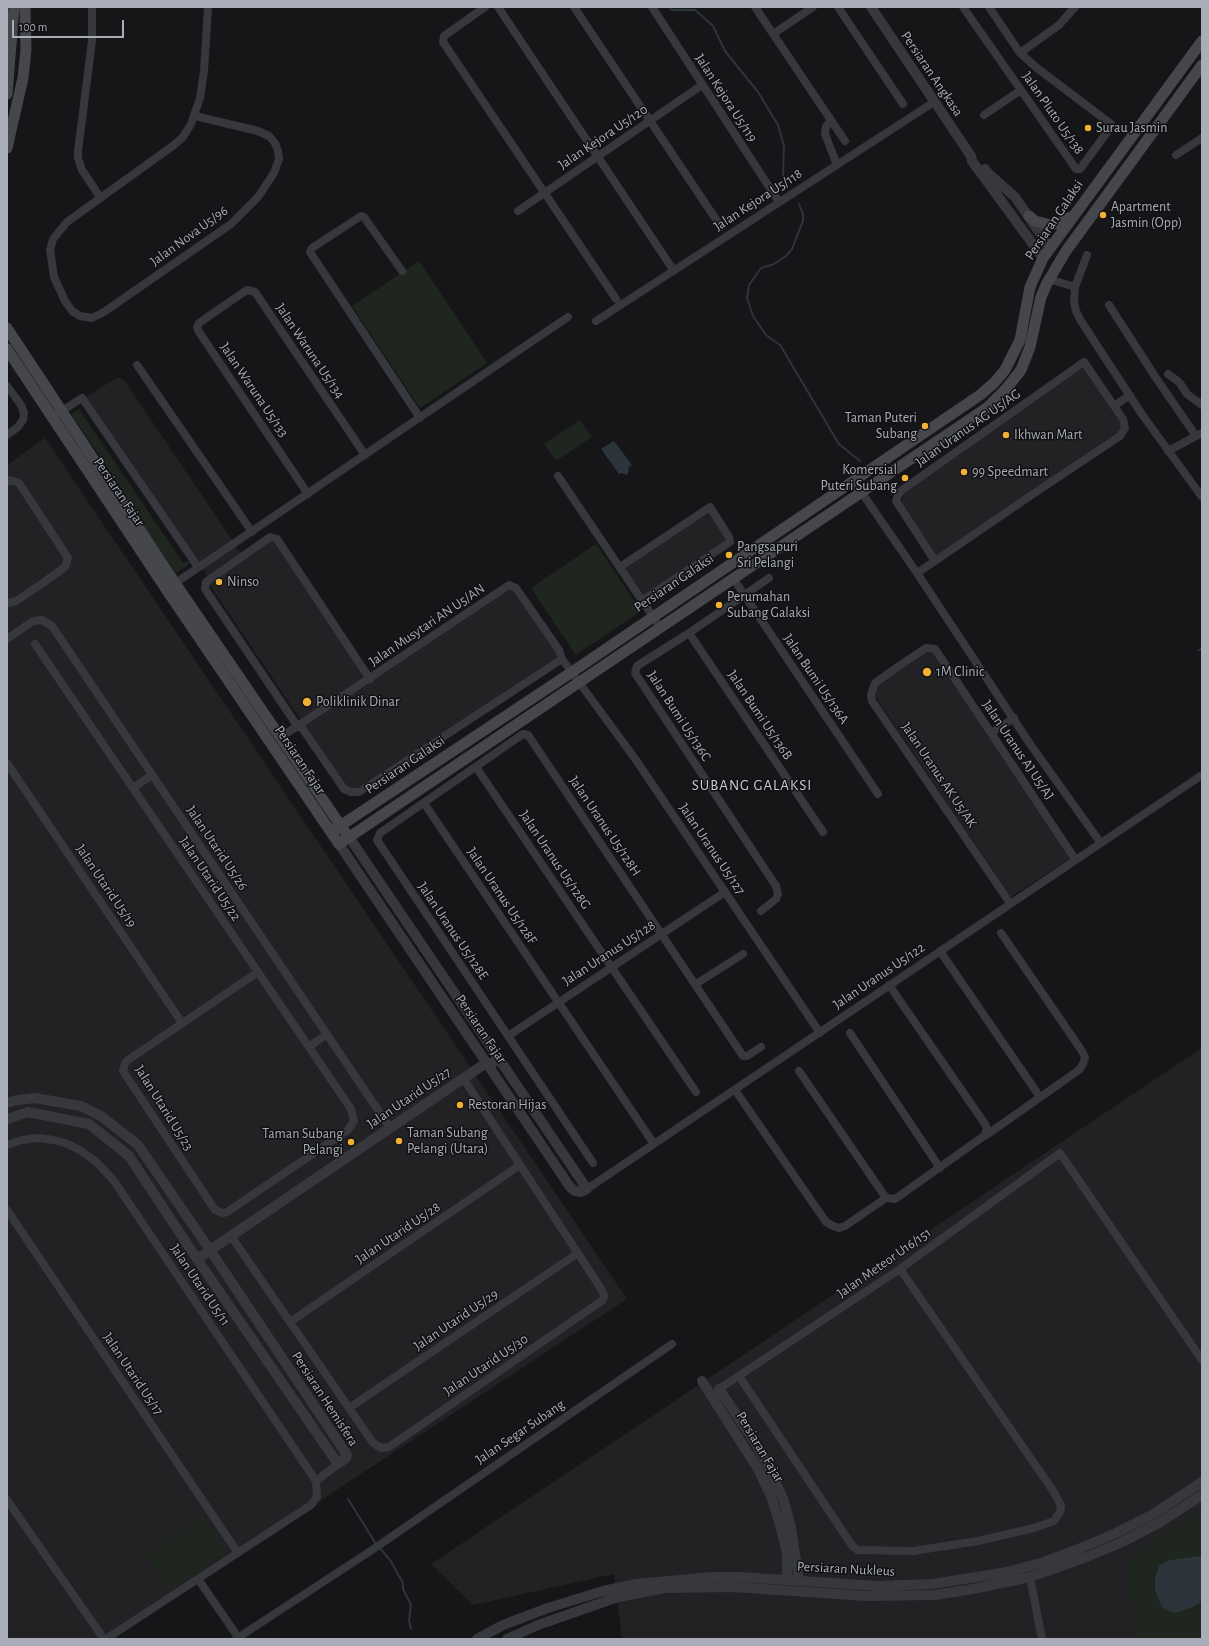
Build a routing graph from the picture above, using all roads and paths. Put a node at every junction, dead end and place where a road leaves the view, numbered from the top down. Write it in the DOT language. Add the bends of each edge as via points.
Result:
graph roads {
  1 [pos="14,7"];
  2 [pos="25,7"];
  3 [pos="92,7"];
  4 [pos="208,7"];
  5 [pos="485,7"];
  6 [pos="498,7"];
  7 [pos="574,7"];
  8 [pos="652,7"];
  9 [pos="755,7"];
  10 [pos="813,7"];
  11 [pos="838,7"];
  12 [pos="871,7"];
  13 [pos="963,7"];
  14 [pos="989,7"];
  15 [pos="1074,7"];
  16 [pos="773,34"];
  17 [pos="1202,41"];
  18 [pos="1020,53"];
  19 [pos="1202,65"];
  20 [pos="702,85"];
  21 [pos="1021,90"];
  22 [pos="7,94"];
  23 [pos="934,102"];
  24 [pos="903,104"];
  25 [pos="984,114"];
  26 [pos="195,116"];
  27 [pos="650,120"];
  28 [pos="831,121"];
  29 [pos="1202,138"];
  30 [pos="845,141"];
  31 [pos="7,148"];
  32 [pos="1176,155"];
  33 [pos="598,156"];
  34 [pos="971,156"];
  35 [pos="836,165"];
  36 [pos="545,192"];
  37 [pos="100,197"];
  38 [pos="779,202"];
  39 [pos="518,211"];
  40 [pos="1073,215"];
  41 [pos="1029,216"];
  42 [pos="1083,226"];
  43 [pos="721,227"];
  44 [pos="1048,254"];
  45 [pos="1087,255"];
  46 [pos="402,271"];
  47 [pos="674,271"];
  48 [pos="1049,279"];
  49 [pos="1075,287"];
  50 [pos="1041,297"];
  51 [pos="616,299"];
  52 [pos="1109,305"];
  53 [pos="222,307"];
  54 [pos="568,317"];
  55 [pos="596,321"];
  56 [pos="7,328"];
  57 [pos="7,349"];
  58 [pos="137,365"];
  59 [pos="1168,374"];
  60 [pos="7,386"];
  61 [pos="1130,395"];
  62 [pos="1114,406"];
  63 [pos="1202,406"];
  64 [pos="56,415"];
  65 [pos="420,418"];
  66 [pos="1199,434"];
  67 [pos="7,435"];
  68 [pos="1168,451"];
  69 [pos="365,455"];
  70 [pos="558,476"];
  71 [pos="853,480"];
  72 [pos="7,482"];
  73 [pos="861,492"];
  74 [pos="308,494"];
  75 [pos="1202,497"];
  76 [pos="252,532"];
  77 [pos="935,561"];
  78 [pos="198,567"];
  79 [pos="620,567"];
  80 [pos="917,573"];
  81 [pos="733,578"];
  82 [pos="769,578"];
  83 [pos="176,583"];
  84 [pos="166,589"];
  85 [pos="744,595"];
  86 [pos="643,600"];
  87 [pos="7,602"];
  88 [pos="653,615"];
  89 [pos="660,627"];
  90 [pos="689,633"];
  91 [pos="7,639"];
  92 [pos="35,644"];
  93 [pos="562,659"];
  94 [pos="899,666"];
  95 [pos="572,672"];
  96 [pos="370,679"];
  97 [pos="579,683"];
  98 [pos="1014,718"];
  99 [pos="299,726"];
  100 [pos="991,733"];
  101 [pos="281,737"];
  102 [pos="7,763"];
  103 [pos="476,767"];
  104 [pos="1202,774"];
  105 [pos="152,775"];
  106 [pos="133,788"];
  107 [pos="878,794"];
  108 [pos="424,803"];
  109 [pos="341,826"];
  110 [pos="331,832"];
  111 [pos="822,832"];
  112 [pos="349,837"];
  113 [pos="1100,842"];
  114 [pos="339,844"];
  115 [pos="1076,859"];
  116 [pos="725,892"];
  117 [pos="1010,903"];
  118 [pos="761,911"];
  119 [pos="1001,933"];
  120 [pos="663,934"];
  121 [pos="940,951"];
  122 [pos="743,954"];
  123 [pos="612,967"];
  124 [pos="258,972"];
  125 [pos="448,984"];
  126 [pos="696,984"];
  127 [pos="889,985"];
  128 [pos="558,1002"];
  129 [pos="182,1023"];
  130 [pos="820,1033"];
  131 [pos="327,1034"];
  132 [pos="850,1034"];
  133 [pos="508,1036"];
  134 [pos="309,1047"];
  135 [pos="761,1047"];
  136 [pos="486,1063"];
  137 [pos="799,1071"];
  138 [pos="464,1078"];
  139 [pos="736,1090"];
  140 [pos="696,1092"];
  141 [pos="1040,1097"];
  142 [pos="7,1102"];
  143 [pos="7,1118"];
  144 [pos="543,1124"];
  145 [pos="390,1128"];
  146 [pos="348,1130"];
  147 [pos="986,1132"];
  148 [pos="654,1144"];
  149 [pos="7,1145"];
  150 [pos="593,1163"];
  151 [pos="520,1165"];
  152 [pos="940,1168"];
  153 [pos="587,1189"];
  154 [pos="886,1198"];
  155 [pos="7,1210"];
  156 [pos="231,1236"];
  157 [pos="210,1250"];
  158 [pos="578,1253"];
  159 [pos="197,1259"];
  160 [pos="900,1269"];
  161 [pos="598,1305"];
  162 [pos="290,1322"];
  163 [pos="672,1344"];
  164 [pos="1202,1360"];
  165 [pos="739,1376"];
  166 [pos="702,1381"];
  167 [pos="719,1389"];
  168 [pos="349,1408"];
  169 [pos="338,1464"];
  170 [pos="316,1481"];
  171 [pos="1202,1482"];
  172 [pos="1202,1495"];
  173 [pos="7,1500"];
  174 [pos="238,1553"];
  175 [pos="1030,1577"];
  176 [pos="198,1579"];
  177 [pos="787,1580"];
  178 [pos="799,1581"];
  179 [pos="237,1638"];
  180 [pos="105,1639"];
  181 [pos="477,1639"];
  182 [pos="507,1639"];
  183 [pos="1042,1639"];
  1 -- 22 [label="main road"];
  2 -- 31 [label="main road" via="26,50 23,78"];
  3 -- 37 [label="street" via="92,41 78,158 82,170"];
  4 -- 26 [label="street" via="204,71"];
  5 -- 36 [label="street" via="443,38 443,42"];
  6 -- 33 [label="street"];
  7 -- 27 [label="street"];
  8 -- 20 [label="street, Jalan Kejora U5/119"];
  9 -- 16 [label="street"];
  10 -- 16 [label="street"];
  11 -- 24 [label="street"];
  12 -- 23 [label="street, Persiaran Angkasa"];
  13 -- 21 [label="street, Jalan Pluto U5/138"];
  14 -- 18 [label="street, Jalan Pluto U5/138"];
  15 -- 18 [label="street, Jalan Pluto U5/138" via="1059,25"];
  16 -- 28 [label="street"];
  17 -- 40 [label="main road, Persiaran Galaksi"];
  18 -- 21 [label="street, Jalan Pluto U5/138" via="1111,124 1080,169 1076,169"];
  19 -- 42 [label="main road, Persiaran Galaksi"];
  20 -- 27 [label="street, Jalan Kejora U5/120"];
  20 -- 38 [label="street, Jalan Kejora U5/119"];
  21 -- 25 [label="street"];
  23 -- 34 [label="street, Persiaran Angkasa"];
  23 -- 35 [label="street, Jalan Kejora U5/118"];
  26 -- 37 [label="street, Jalan Nova U5/96" via="174,146"];
  26 -- 37 [label="street, Jalan Nova U5/96" via="258,130 269,136 278,151 279,159 274,174 258,197 231,224 92,318 80,316 65,302 54,277 50,250 53,239 67,222"];
  27 -- 33 [label="street, Jalan Kejora U5/120"];
  27 -- 43 [label="street"];
  28 -- 30 [label="street"];
  28 -- 35 [label="street" via="826,126 825,134"];
  29 -- 32 [label="street"];
  33 -- 36 [label="street, Jalan Kejora U5/120"];
  33 -- 47 [label="street"];
  34 -- 41 [label="street, Persiaran Angkasa" via="976,157 988,174 1010,191"];
  34 -- 44 [label="street, Persiaran Angkasa" via="972,161"];
  35 -- 38 [label="street, Jalan Kejora U5/118"];
  36 -- 39 [label="street, Jalan Kejora U5/120"];
  36 -- 51 [label="street"];
  38 -- 47 [label="street, Jalan Kejora U5/118"];
  40 -- 41 [label="main road" via="1067,220 1051,225 1035,221"];
  40 -- 44 [label="main road, Persiaran Galaksi"];
  41 -- 44 [label="street, Persiaran Angkasa"];
  42 -- 44 [label="main road" via="1076,229 1058,250"];
  42 -- 48 [label="main road, Persiaran Galaksi"];
  44 -- 50 [label="main road" via="1040,282"];
  44 -- 71 [label="main road, Persiaran Galaksi" via="1030,287 1020,340 1005,370 994,383"];
  45 -- 49 [label="street"];
  46 -- 65 [label="street" via="361,216 312,248 310,252"];
  47 -- 55 [label="street, Jalan Kejora U5/118"];
  48 -- 49 [label="street"];
  48 -- 50 [label="main road, Persiaran Galaksi"];
  49 -- 61 [label="street" via="1076,311"];
  50 -- 73 [label="main road, Persiaran Galaksi" via="1030,347 1021,370 1006,389 988,406"];
  52 -- 66 [label="street" via="1156,378"];
  53 -- 69 [label="street, Jalan Waruna U5/134" via="247,290 254,292"];
  53 -- 74 [label="street, Jalan Waruna U5/133" via="199,323 199,332"];
  54 -- 65 [label="street"];
  56 -- 64 [label="main road"];
  57 -- 64 [label="main road, Persiaran Fajar"];
  58 -- 76 [label="street"];
  59 -- 63 [label="street"];
  60 -- 67 [label="street" via="24,413 18,427"];
  61 -- 62 [label="street"];
  61 -- 68 [label="street"];
  62 -- 77 [label="street" via="1123,419 1125,428 1120,436"];
  62 -- 77 [label="street, Jalan Uranus AG U5/AG" via="1084,362 902,490 896,501"];
  64 -- 78 [label="street" via="82,398"];
  64 -- 83 [label="main road, Persiaran Fajar"];
  64 -- 84 [label="main road, Persiaran Fajar"];
  65 -- 69 [label="street"];
  66 -- 68 [label="street"];
  68 -- 75 [label="street"];
  69 -- 74 [label="street"];
  70 -- 79 [label="street"];
  71 -- 73 [label="street"];
  71 -- 88 [label="main road, Persiaran Galaksi"];
  72 -- 87 [label="street" via="10,480 19,483 68,558 65,566 40,585 16,601"];
  73 -- 80 [label="street"];
  73 -- 81 [label="main road, Persiaran Galaksi"];
  74 -- 76 [label="street"];
  76 -- 78 [label="street"];
  77 -- 80 [label="street"];
  78 -- 83 [label="street"];
  79 -- 86 [label="street"];
  79 -- 86 [label="street" via="710,507 730,542"];
  80 -- 98 [label="street"];
  81 -- 85 [label="street, Jalan Bumi U5/136A"];
  81 -- 89 [label="main road, Persiaran Galaksi"];
  82 -- 85 [label="street"];
  83 -- 84 [label="street"];
  83 -- 101 [label="main road, Persiaran Fajar"];
  84 -- 110 [label="main road, Persiaran Fajar"];
  85 -- 90 [label="street"];
  85 -- 107 [label="street, Jalan Bumi U5/136A"];
  86 -- 88 [label="street"];
  88 -- 89 [label="street"];
  88 -- 95 [label="main road, Persiaran Galaksi"];
  89 -- 97 [label="main road, Persiaran Galaksi"];
  90 -- 111 [label="street, Jalan Bumi U5/136B"];
  90 -- 118 [label="street, Jalan Bumi U5/136C" via="637,666 635,673 776,886 776,899"];
  91 -- 105 [label="street, Jalan Utarid U5/26" via="34,621 42,620 52,626"];
  92 -- 106 [label="street, Jalan Utarid U5/22"];
  93 -- 95 [label="street, Jalan Uranus U5/127"];
  93 -- 96 [label="street, Jalan Musytari AN U5/AN" via="559,650 516,588 509,585"];
  93 -- 99 [label="street" via="359,792 344,789"];
  94 -- 100 [label="street, Jalan Uranus AJ U5/AJ" via="926,648 935,649"];
  94 -- 117 [label="street, Jalan Uranus AK U5/AK" via="875,683 872,701"];
  95 -- 97 [label="street, Jalan Uranus U5/127"];
  95 -- 109 [label="main road, Persiaran Galaksi"];
  96 -- 99 [label="street, Jalan Musytari AN U5/AN"];
  96 -- 99 [label="street" via="277,539 270,537 206,582 205,589"];
  97 -- 112 [label="main road, Persiaran Galaksi"];
  97 -- 116 [label="street, Jalan Uranus U5/127" via="636,760"];
  98 -- 100 [label="street"];
  98 -- 113 [label="street"];
  99 -- 101 [label="street, Jalan Musytari AN U5/AN"];
  100 -- 115 [label="street, Jalan Uranus AJ U5/AJ"];
  101 -- 109 [label="main road, Persiaran Fajar"];
  102 -- 129 [label="street, Jalan Utarid U5/19"];
  103 -- 108 [label="street"];
  103 -- 120 [label="street, Jalan Uranus U5/128H" via="523,734 528,735"];
  103 -- 123 [label="street, Jalan Uranus U5/128G"];
  104 -- 113 [label="street, Jalan Uranus U5/122"];
  105 -- 106 [label="street"];
  105 -- 131 [label="street, Jalan Utarid U5/26"];
  106 -- 124 [label="street, Jalan Utarid U5/22"];
  108 -- 128 [label="street, Jalan Uranus U5/128F"];
  108 -- 133 [label="street, Jalan Uranus U5/128E" via="380,833 377,840"];
  109 -- 110 [label="main road, Persiaran Galaksi"];
  109 -- 112 [label="main road, Persiaran Fajar"];
  110 -- 114 [label="main road, Persiaran Fajar"];
  112 -- 114 [label="main road, Persiaran Galaksi"];
  112 -- 125 [label="street, Persiaran Fajar"];
  113 -- 115 [label="street, Jalan Uranus U5/122"];
  114 -- 136 [label="street, Persiaran Fajar"];
  115 -- 117 [label="street, Jalan Uranus U5/122"];
  116 -- 120 [label="street, Jalan Uranus U5/128"];
  116 -- 130 [label="street, Jalan Uranus U5/127"];
  117 -- 121 [label="street, Jalan Uranus U5/122"];
  119 -- 141 [label="street" via="1085,1057 1079,1070"];
  120 -- 123 [label="street, Jalan Uranus U5/128"];
  120 -- 126 [label="street, Jalan Uranus U5/128H"];
  121 -- 127 [label="street, Jalan Uranus U5/122"];
  121 -- 141 [label="street"];
  122 -- 126 [label="street"];
  123 -- 128 [label="street, Jalan Uranus U5/128"];
  123 -- 140 [label="street, Jalan Uranus U5/128G"];
  124 -- 129 [label="street, Jalan Utarid U5/23"];
  124 -- 134 [label="street, Jalan Utarid U5/22"];
  125 -- 136 [label="street" via="486,1048"];
  125 -- 144 [label="street, Persiaran Fajar"];
  126 -- 135 [label="street, Jalan Uranus U5/128H" via="744,1056"];
  127 -- 130 [label="street, Jalan Uranus U5/122"];
  127 -- 147 [label="street" via="985,1124"];
  128 -- 133 [label="street, Jalan Uranus U5/128"];
  128 -- 148 [label="street, Jalan Uranus U5/128F"];
  129 -- 146 [label="street, Jalan Utarid U5/23" via="128,1060 123,1071 215,1210 227,1212"];
  130 -- 139 [label="street, Jalan Uranus U5/122"];
  131 -- 134 [label="street"];
  131 -- 145 [label="street, Jalan Utarid U5/26"];
  132 -- 152 [label="street"];
  133 -- 150 [label="street, Jalan Uranus U5/128E"];
  134 -- 146 [label="street, Jalan Utarid U5/22" via="351,1109 354,1121"];
  136 -- 138 [label="street, Jalan Utarid U5/27"];
  136 -- 144 [label="street" via="496,1065"];
  136 -- 153 [label="street, Persiaran Fajar" via="570,1187 581,1192"];
  137 -- 154 [label="street"];
  138 -- 145 [label="street, Jalan Utarid U5/27"];
  138 -- 151 [label="street, Jalan Utarid U5/27"];
  139 -- 148 [label="street, Jalan Uranus U5/122"];
  139 -- 154 [label="street" via="826,1222 839,1228 845,1226"];
  141 -- 147 [label="street"];
  142 -- 157 [label="street, Persiaran Hemisfera" via="35,1098 81,1106 101,1116 138,1145"];
  143 -- 159 [label="street, Persiaran Hemisfera" via="28,1112 88,1124 129,1156"];
  144 -- 153 [label="street, Persiaran Fajar"];
  145 -- 156 [label="street, Jalan Utarid U5/27"];
  147 -- 152 [label="street"];
  148 -- 153 [label="street, Jalan Uranus U5/122"];
  149 -- 170 [label="street, Jalan Utarid U5/11" via="38,1138 54,1140 68,1144 94,1160 104,1170 114,1181"];
  151 -- 158 [label="street, Jalan Utarid U5/27"];
  151 -- 162 [label="street, Jalan Utarid U5/28"];
  152 -- 154 [label="street" via="895,1199"];
  155 -- 174 [label="street, Jalan Utarid U5/17"];
  156 -- 157 [label="street, Jalan Utarid U5/27"];
  156 -- 162 [label="street"];
  157 -- 159 [label="street, Jalan Utarid U5/27"];
  157 -- 169 [label="street, Persiaran Hemisfera" via="346,1455"];
  158 -- 161 [label="street, Jalan Utarid U5/27" via="604,1295"];
  158 -- 168 [label="street, Jalan Utarid U5/29"];
  159 -- 169 [label="street, Persiaran Hemisfera"];
  160 -- 164 [label="street, Jalan Meteor U16/151" via="1060,1153"];
  160 -- 165 [label="street, Jalan Meteor U16/151"];
  160 -- 165 [label="street" via="1054,1492 1061,1506 1054,1521 964,1544 913,1551 858,1550"];
  161 -- 168 [label="street, Jalan Utarid U5/30" via="389,1447 381,1448 373,1443"];
  162 -- 168 [label="street"];
  163 -- 179 [label="street, Jalan Segar Subang" via="372,1550"];
  165 -- 167 [label="street, Jalan Meteor U16/151"];
  166 -- 177 [label="street, Persiaran Fajar" via="758,1469 771,1496 787,1553"];
  167 -- 178 [label="street, Persiaran Fajar" via="765,1459 784,1501"];
  169 -- 170 [label="street"];
  170 -- 174 [label="street" via="317,1497 311,1506"];
  171 -- 178 [label="street, Persiaran Nukleus" via="1152,1515 1116,1533 1050,1559 1007,1572 933,1584 878,1586"];
  172 -- 175 [label="street, Persiaran Nukleus" via="1159,1523 1120,1543"];
  173 -- 180 [label="street"];
  174 -- 176 [label="street"];
  175 -- 182 [label="street, Persiaran Nukleus" via="935,1595 866,1596 734,1587 666,1588 618,1597 538,1625"];
  175 -- 183 [label="street"];
  176 -- 179 [label="street"];
  176 -- 180 [label="street"];
  177 -- 178 [label="street, Persiaran Nukleus"];
  177 -- 181 [label="street, Persiaran Nukleus" via="712,1577 636,1584 548,1608 503,1625"];
}
